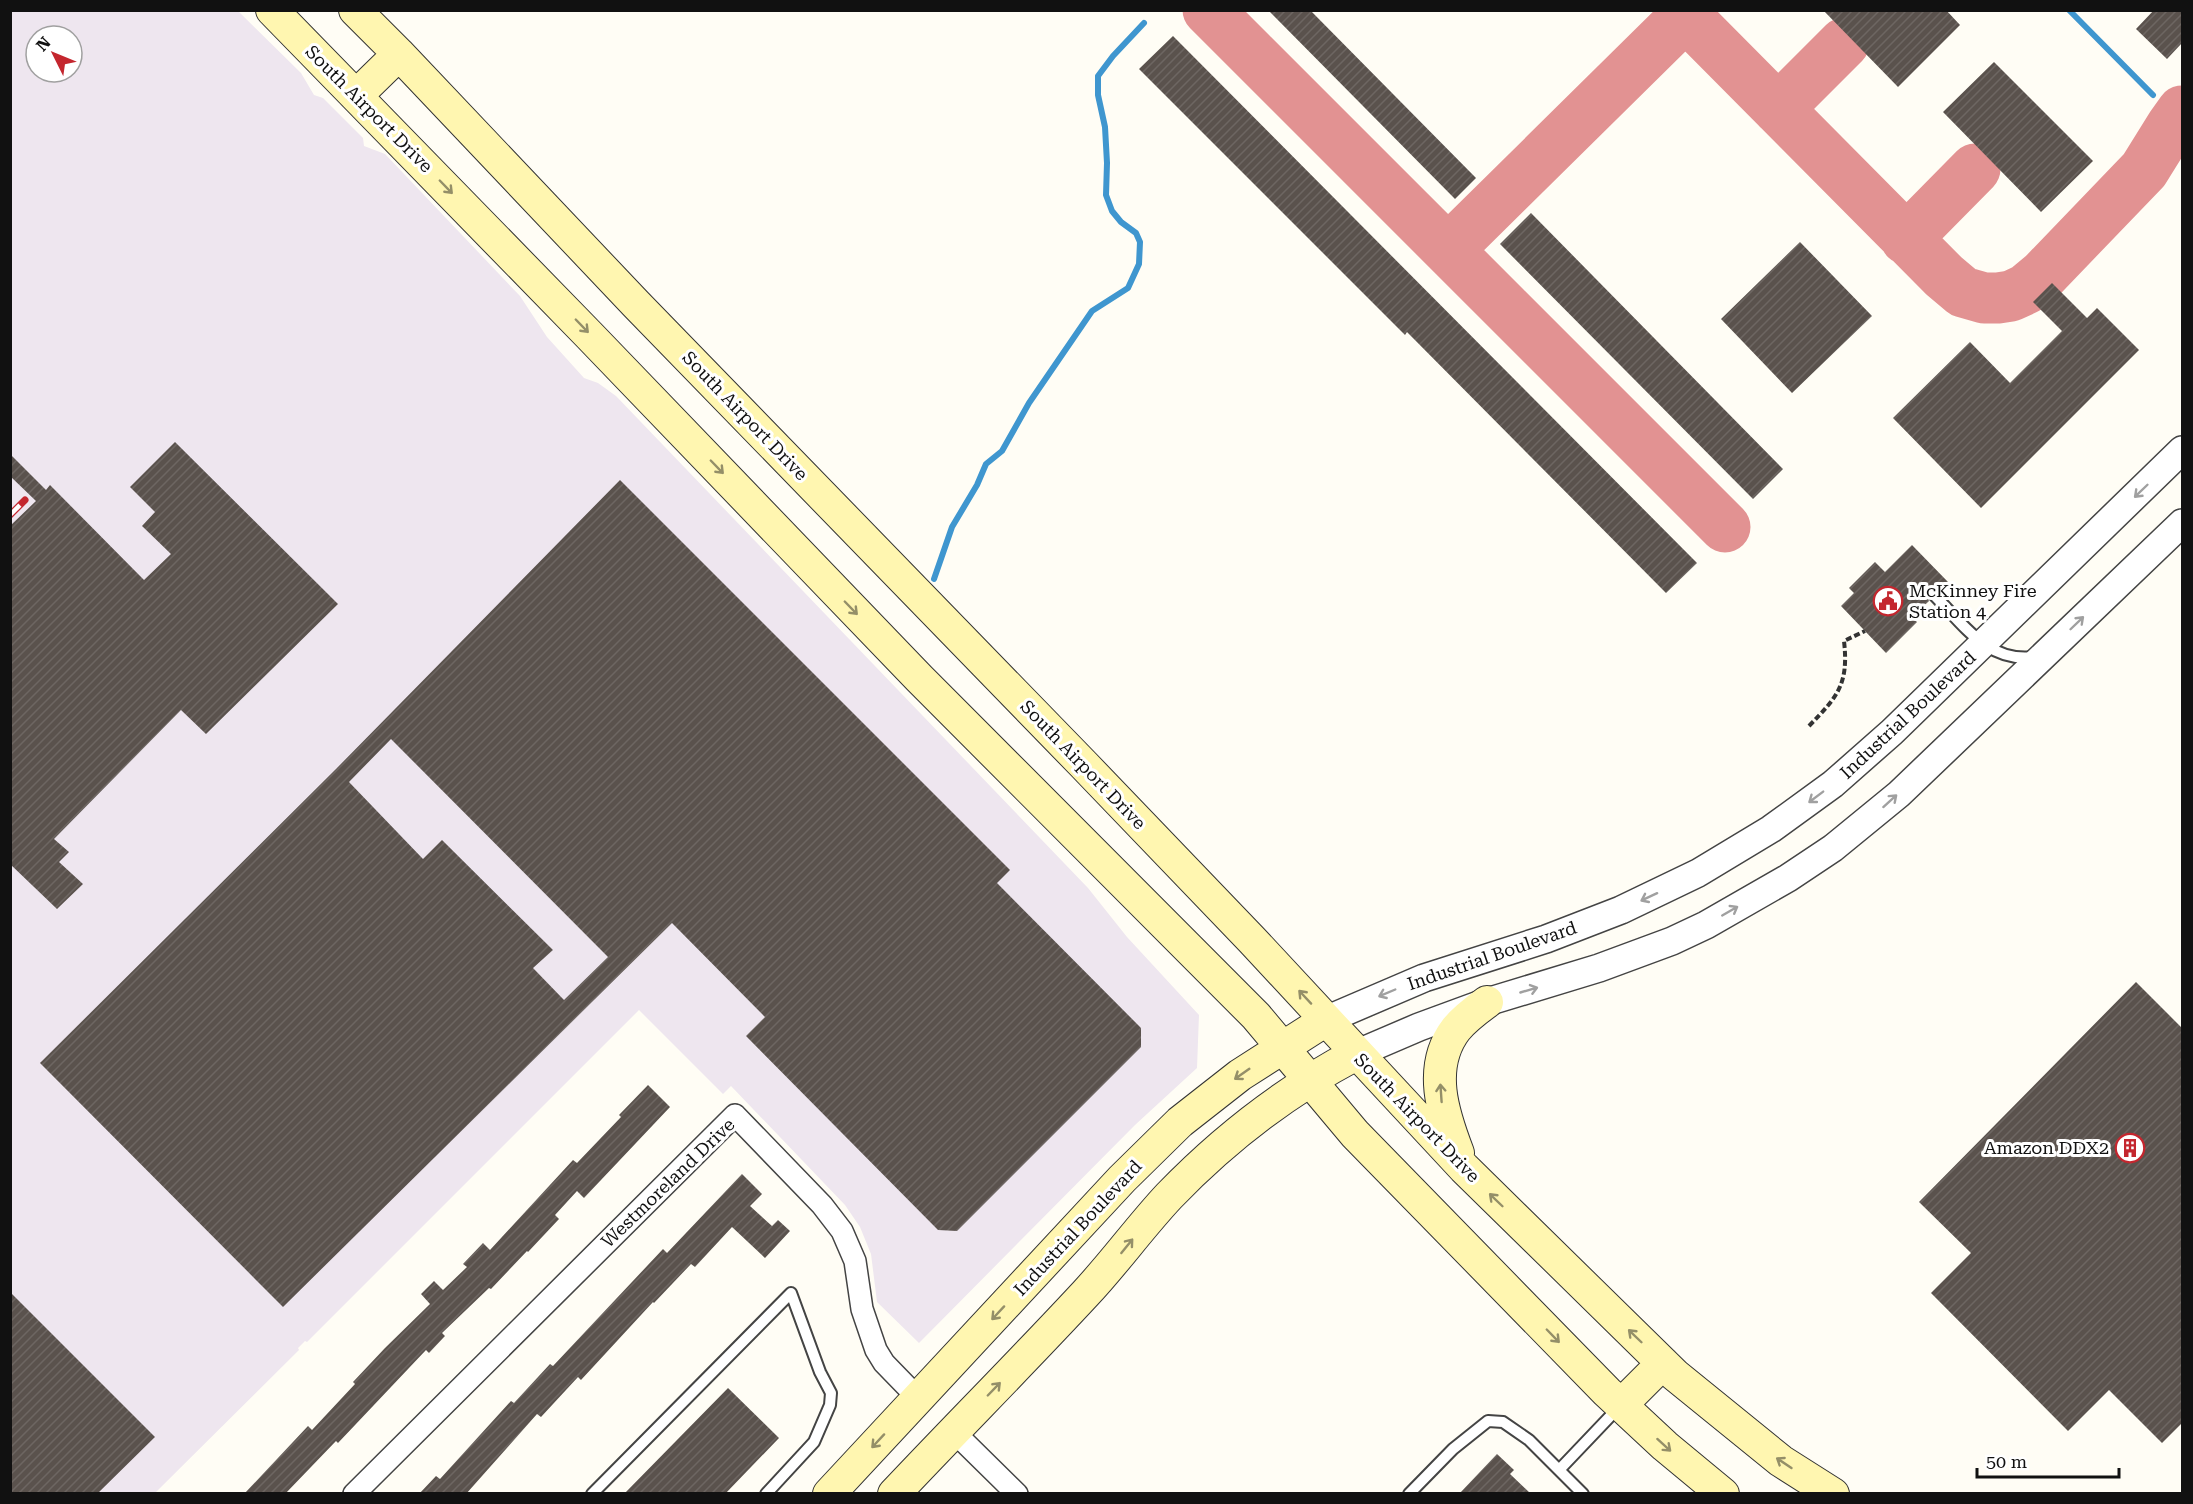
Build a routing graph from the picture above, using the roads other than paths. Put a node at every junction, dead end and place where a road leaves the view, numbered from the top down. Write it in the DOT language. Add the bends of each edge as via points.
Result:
graph roads {
  1 [pos="272,10"];
  2 [pos="355,10"];
  3 [pos="399,54"];
  4 [pos="357,95"];
  5 [pos="2182,450"];
  6 [pos="2182,523"];
  7 [pos="1934,596"];
  8 [pos="1983,644"];
  9 [pos="2043,655"];
  10 [pos="1487,1002"];
  11 [pos="1326,1020"];
  12 [pos="1281,1047"];
  13 [pos="1356,1054"];
  14 [pos="1308,1080"];
  15 [pos="1464,1168"];
  16 [pos="1663,1363"];
  17 [pos="918,1398"];
  18 [pos="1621,1405"];
  19 [pos="953,1431"];
  20 [pos="1559,1470"];
  21 [pos="354,1494"];
  22 [pos="592,1494"];
  23 [pos="766,1494"];
  24 [pos="829,1494"];
  25 [pos="894,1494"];
  26 [pos="1017,1494"];
  27 [pos="1409,1494"];
  28 [pos="1583,1494"];
  29 [pos="1723,1494"];
  30 [pos="1833,1494"];
  1 -- 4 [label="main road, South Airport Drive"];
  2 -- 3 [label="main road, South Airport Drive"];
  3 -- 4 [label="main road"];
  11 -- 3 [label="main road, South Airport Drive, one-way"];
  4 -- 12 [label="main road, South Airport Drive, one-way" via="919,678 1256,1016"];
  5 -- 8 [label="street, Industrial Boulevard, one-way"];
  9 -- 6 [label="street, one-way"];
  7 -- 8 [label="lane"];
  8 -- 9 [label="lane" via="2012,657"];
  8 -- 11 [label="street, Industrial Boulevard, one-way" via="1851,769 1800,809 1734,852 1621,910 1424,978"];
  10 -- 9 [label="street, one-way" via="1589,972 1672,941 1788,878 1869,820"];
  10 -- 13 [label="street"];
  15 -- 10 [label="main road, one-way" via="1442,1107 1440,1077 1447,1044 1456,1029"];
  11 -- 12 [label="main road, Industrial Boulevard"];
  11 -- 13 [label="main road, South Airport Drive"];
  12 -- 14 [label="main road, South Airport Drive"];
  12 -- 17 [label="main road, Industrial Boulevard, one-way" via="1201,1104 1155,1146"];
  13 -- 14 [label="main road"];
  13 -- 15 [label="main road, South Airport Drive"];
  14 -- 18 [label="main road, South Airport Drive, one-way" via="1354,1134"];
  19 -- 14 [label="main road, one-way" via="1091,1287 1183,1182 1241,1129"];
  16 -- 15 [label="main road, South Airport Drive, one-way"];
  16 -- 18 [label="main road"];
  30 -- 16 [label="main road, South Airport Drive, one-way" via="1780,1461"];
  17 -- 19 [label="main road"];
  17 -- 21 [label="street, Westmoreland Drive" via="876,1350 862,1309 855,1261 842,1231 735,1115"];
  17 -- 24 [label="main road, Industrial Boulevard, one-way"];
  18 -- 20 [label="lane"];
  18 -- 29 [label="main road, South Airport Drive, one-way"];
  19 -- 25 [label="main road"];
  19 -- 26 [label="street"];
  20 -- 27 [label="lane" via="1529,1440 1503,1422 1488,1421 1453,1449"];
  20 -- 28 [label="lane"];
  22 -- 23 [label="lane" via="791,1293 831,1393 830,1405 814,1442"];
}
